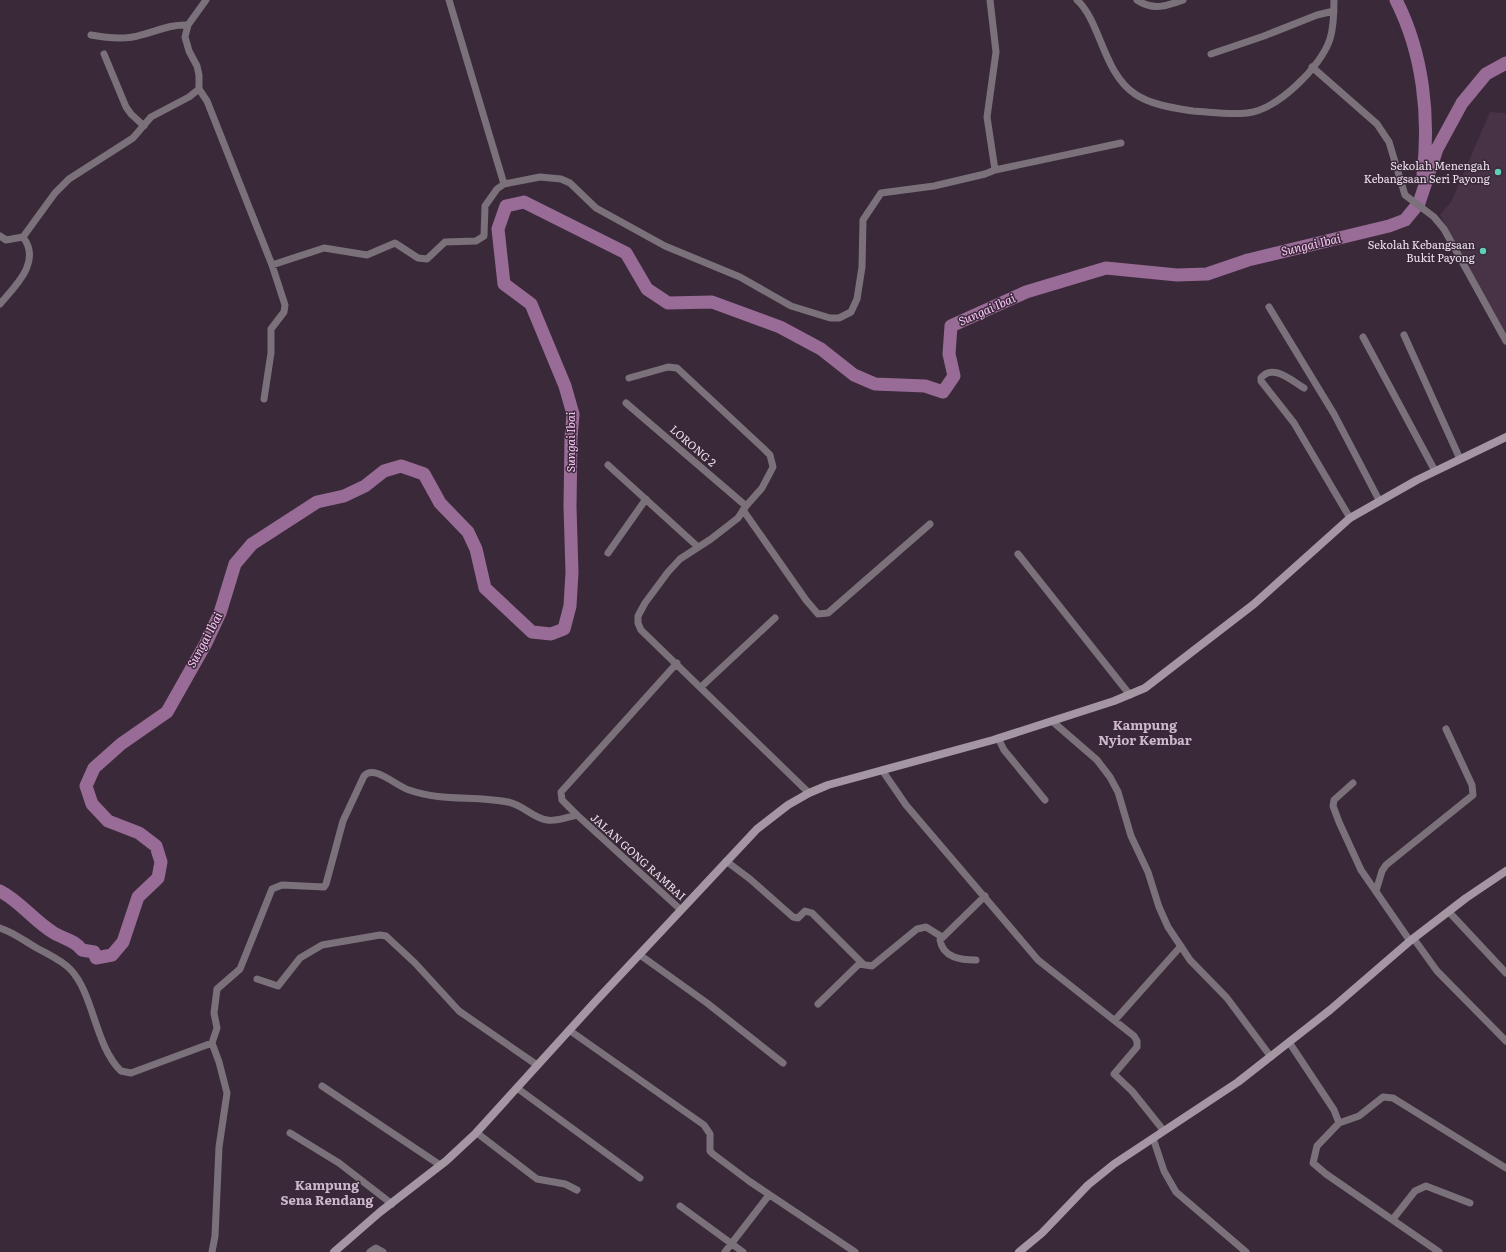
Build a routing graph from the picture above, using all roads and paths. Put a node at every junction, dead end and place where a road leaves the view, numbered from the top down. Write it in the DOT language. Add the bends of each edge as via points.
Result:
graph roads {
  1 [pos="206,0"];
  2 [pos="449,0"];
  3 [pos="990,0"];
  4 [pos="1077,0"];
  5 [pos="1137,0"];
  6 [pos="1183,0"];
  7 [pos="1334,0"];
  8 [pos="1334,11"];
  9 [pos="188,25"];
  10 [pos="91,36"];
  11 [pos="104,54"];
  12 [pos="1211,54"];
  13 [pos="1312,68"];
  14 [pos="199,89"];
  15 [pos="144,126"];
  16 [pos="1121,143"];
  17 [pos="995,170"];
  18 [pos="504,184"];
  19 [pos="0,236"];
  20 [pos="23,237"];
  21 [pos="272,264"];
  22 [pos="0,304"];
  23 [pos="1268,307"];
  24 [pos="1404,334"];
  25 [pos="1363,337"];
  26 [pos="1506,341"];
  27 [pos="629,378"];
  28 [pos="1304,388"];
  29 [pos="264,399"];
  30 [pos="626,403"];
  31 [pos="1506,438"];
  32 [pos="1460,459"];
  33 [pos="608,466"];
  34 [pos="1435,471"];
  35 [pos="646,500"];
  36 [pos="1379,500"];
  37 [pos="744,508"];
  38 [pos="1350,518"];
  39 [pos="930,524"];
  40 [pos="697,546"];
  41 [pos="608,553"];
  42 [pos="1018,554"];
  43 [pos="775,618"];
  44 [pos="677,663"];
  45 [pos="701,687"];
  46 [pos="1130,695"];
  47 [pos="1052,721"];
  48 [pos="1446,729"];
  49 [pos="998,738"];
  50 [pos="882,770"];
  51 [pos="1353,783"];
  52 [pos="809,793"];
  53 [pos="1045,800"];
  54 [pos="577,815"];
  55 [pos="726,861"];
  56 [pos="1506,871"];
  57 [pos="1376,891"];
  58 [pos="985,896"];
  59 [pos="681,910"];
  60 [pos="1449,912"];
  61 [pos="0,928"];
  62 [pos="942,937"];
  63 [pos="1412,940"];
  64 [pos="1181,946"];
  65 [pos="640,954"];
  66 [pos="976,960"];
  67 [pos="863,964"];
  68 [pos="1506,973"];
  69 [pos="257,979"];
  70 [pos="818,1004"];
  71 [pos="1115,1020"];
  72 [pos="569,1030"];
  73 [pos="1506,1040"];
  74 [pos="1290,1042"];
  75 [pos="212,1043"];
  76 [pos="1271,1057"];
  77 [pos="783,1063"];
  78 [pos="537,1065"];
  79 [pos="322,1086"];
  80 [pos="517,1088"];
  81 [pos="1339,1123"];
  82 [pos="1164,1131"];
  83 [pos="290,1133"];
  84 [pos="477,1133"];
  85 [pos="1153,1138"];
  86 [pos="440,1165"];
  87 [pos="1506,1168"];
  88 [pos="640,1178"];
  89 [pos="577,1190"];
  90 [pos="768,1195"];
  91 [pos="1470,1203"];
  92 [pos="392,1204"];
  93 [pos="680,1206"];
  94 [pos="1393,1219"];
  95 [pos="731,1243"];
  96 [pos="212,1252"];
  97 [pos="334,1252"];
  98 [pos="370,1252"];
  99 [pos="382,1252"];
  100 [pos="724,1252"];
  101 [pos="743,1252"];
  102 [pos="855,1252"];
  103 [pos="1019,1252"];
  104 [pos="1246,1252"];
  105 [pos="1439,1252"];
  1 -- 9 [label="street"];
  2 -- 18 [label="street"];
  3 -- 17 [label="street" via="996,52 987,117"];
  4 -- 13 [label="street" via="1088,15 1107,57 1126,86 1135,94 1159,104 1215,113 1248,113 1269,105 1290,92"];
  5 -- 6 [label="street" via="1149,6 1159,7"];
  7 -- 8 [label="street"];
  8 -- 12 [label="street" via="1317,14"];
  8 -- 13 [label="street" via="1330,39"];
  9 -- 10 [label="street" via="177,24 140,36"];
  9 -- 14 [label="street" via="184,37 197,66"];
  11 -- 15 [label="street" via="126,107"];
  13 -- 26 [label="street" via="1386,134 1403,191 1439,223 1450,238"];
  14 -- 15 [label="street" via="151,117"];
  14 -- 21 [label="street"];
  15 -- 20 [label="street" via="133,138 63,184"];
  16 -- 17 [label="street"];
  17 -- 18 [label="street" via="934,186 883,192 878,196 864,217 862,267 857,299 851,312 842,317 830,318 791,306 740,277 665,246 596,208 570,183 561,179 540,177"];
  18 -- 21 [label="street" via="492,194 485,206 485,232 481,240 446,242 427,259 418,258 395,243 367,255 324,248"];
  19 -- 20 [label="street" via="6,240"];
  20 -- 22 [label="street" via="27,244 28,267"];
  21 -- 29 [label="street" via="285,309 271,329 271,353"];
  23 -- 36 [label="street" via="1334,414"];
  24 -- 32 [label="street"];
  25 -- 34 [label="street"];
  27 -- 37 [label="street" via="670,366 677,368 770,455 773,467 770,475"];
  28 -- 38 [label="street" via="1279,373 1269,373 1261,378 1302,436"];
  30 -- 37 [label="street, LORONG 2"];
  31 -- 32 [label="main road"];
  32 -- 34 [label="main road"];
  33 -- 35 [label="street"];
  34 -- 36 [label="main road"];
  35 -- 40 [label="street"];
  35 -- 41 [label="street"];
  36 -- 38 [label="main road"];
  37 -- 39 [label="street, LORONG 2" via="806,600 818,614 822,615 828,613"];
  37 -- 40 [label="street" via="738,518 712,539"];
  38 -- 46 [label="main road" via="1254,604 1153,683"];
  40 -- 44 [label="street" via="668,572 638,616 641,630"];
  42 -- 46 [label="street"];
  43 -- 45 [label="street"];
  44 -- 45 [label="street"];
  44 -- 54 [label="street" via="561,792 562,800"];
  45 -- 52 [label="street"];
  46 -- 47 [label="main road"];
  47 -- 49 [label="main road"];
  47 -- 64 [label="street" via="1097,760 1113,782 1159,907"];
  48 -- 57 [label="street" via="1472,785 1473,795 1386,865"];
  49 -- 50 [label="main road"];
  49 -- 53 [label="street" via="1004,750"];
  50 -- 52 [label="main road" via="828,784"];
  50 -- 58 [label="street" via="906,805"];
  51 -- 57 [label="street" via="1337,796 1334,806 1338,822 1355,858"];
  52 -- 55 [label="main road" via="770,818"];
  54 -- 59 [label="street, JALAN GONG RAMBAI"];
  54 -- 75 [label="street, JALAN GONG RAMBAI" via="546,820 516,804 432,796 402,788 375,771 366,773 343,821 324,887 282,885 272,889 240,968 217,989 214,1013 217,1028"];
  55 -- 59 [label="main road"];
  55 -- 67 [label="street" via="793,917 798,918 805,912 812,913"];
  56 -- 60 [label="main road"];
  57 -- 63 [label="street"];
  58 -- 62 [label="street"];
  58 -- 71 [label="street" via="1038,960"];
  59 -- 65 [label="main road"];
  60 -- 63 [label="main road"];
  60 -- 68 [label="street"];
  61 -- 75 [label="street" via="15,934 71,970 82,989 104,1045 121,1071 130,1073"];
  62 -- 66 [label="street" via="940,945 949,955 963,960"];
  62 -- 67 [label="street" via="921,926 872,966"];
  63 -- 73 [label="street" via="1437,971"];
  63 -- 74 [label="main road"];
  64 -- 71 [label="street"];
  64 -- 76 [label="street" via="1205,977 1227,998"];
  65 -- 72 [label="main road"];
  65 -- 77 [label="street" via="707,1002"];
  67 -- 70 [label="street" via="859,964"];
  69 -- 78 [label="street" via="278,986 300,958 322,945 386,936 459,1011"];
  71 -- 82 [label="street" via="1134,1036 1138,1044 1114,1074 1132,1091"];
  72 -- 78 [label="main road"];
  72 -- 90 [label="street" via="704,1125 710,1134 710,1151"];
  74 -- 76 [label="main road"];
  74 -- 81 [label="street" via="1334,1110"];
  75 -- 96 [label="street" via="227,1093 221,1128"];
  76 -- 82 [label="main road" via="1227,1090"];
  78 -- 80 [label="main road"];
  79 -- 86 [label="street"];
  80 -- 84 [label="main road"];
  80 -- 88 [label="street"];
  81 -- 87 [label="street" via="1359,1116 1383,1097 1393,1098"];
  81 -- 94 [label="street" via="1317,1146 1313,1163"];
  82 -- 85 [label="main road"];
  83 -- 92 [label="street" via="339,1163"];
  84 -- 86 [label="main road"];
  84 -- 89 [label="street" via="537,1179 565,1184"];
  85 -- 103 [label="main road" via="1100,1174"];
  85 -- 104 [label="street" via="1164,1171 1176,1192"];
  86 -- 92 [label="main road"];
  90 -- 95 [label="street"];
  90 -- 102 [label="street"];
  91 -- 94 [label="street" via="1426,1186 1415,1191"];
  92 -- 97 [label="main road"];
  93 -- 95 [label="street"];
  94 -- 105 [label="street"];
  95 -- 100 [label="street"];
  95 -- 101 [label="street"];
  98 -- 99 [label="street" via="376,1248"];
}
